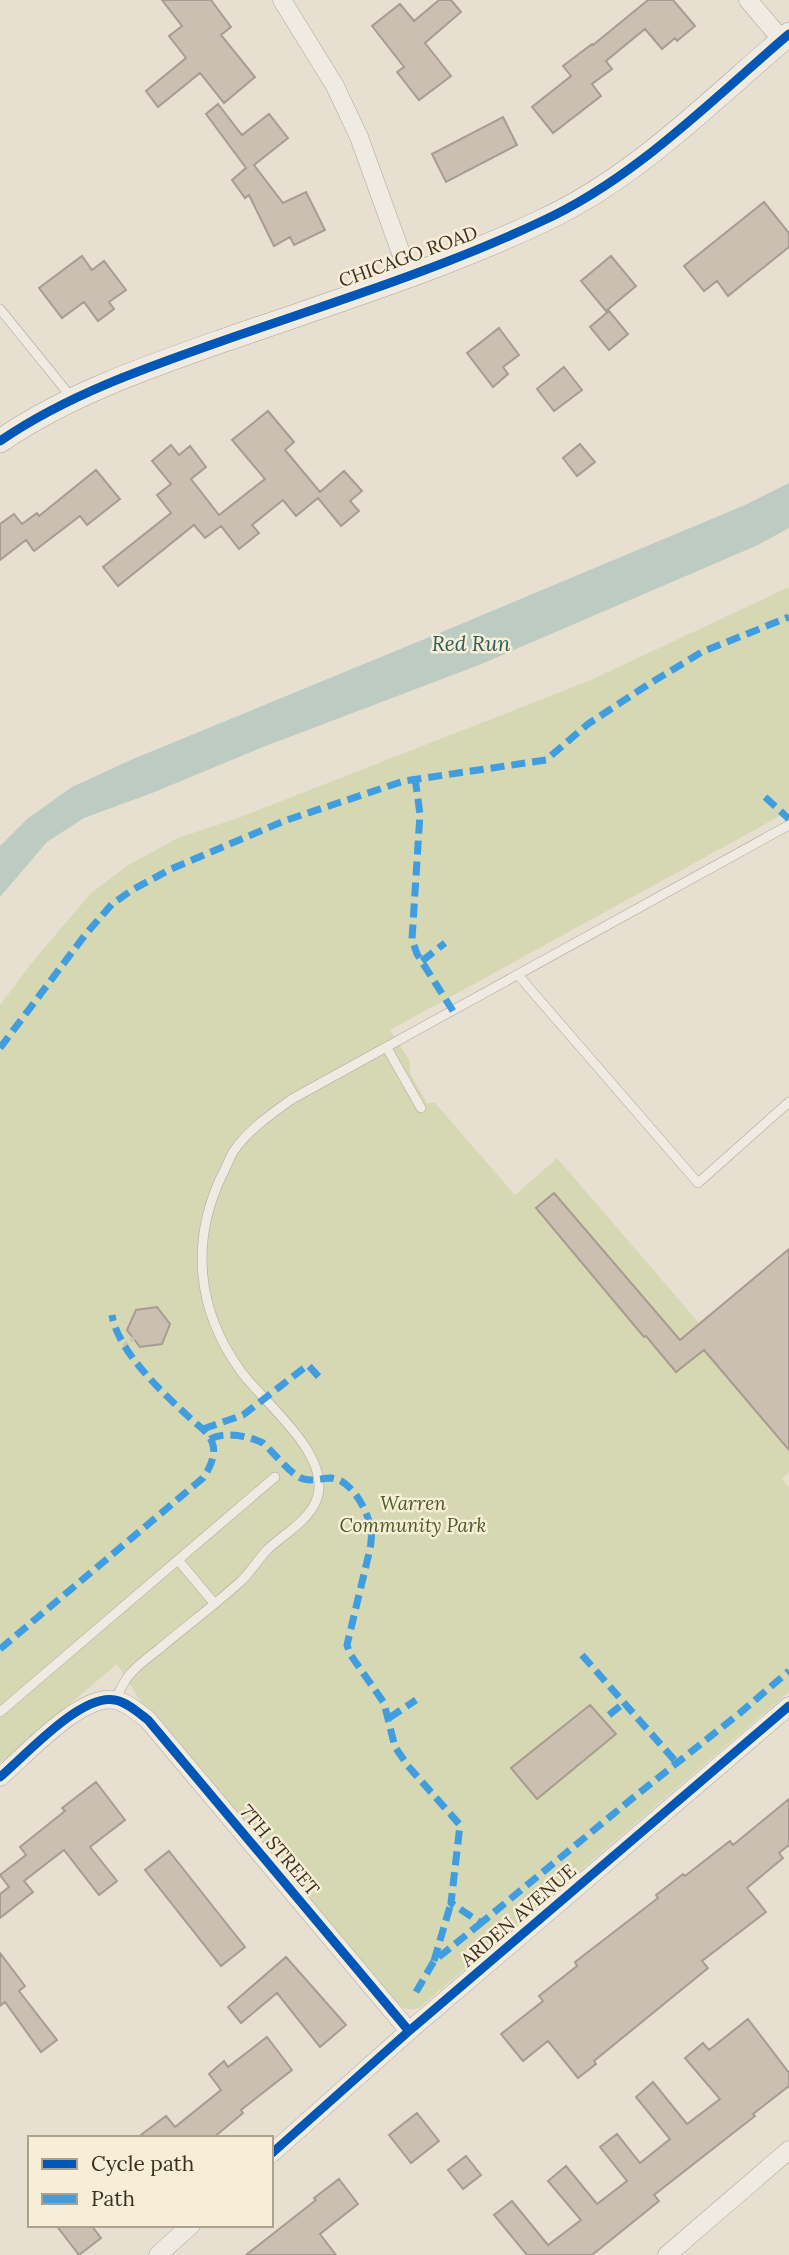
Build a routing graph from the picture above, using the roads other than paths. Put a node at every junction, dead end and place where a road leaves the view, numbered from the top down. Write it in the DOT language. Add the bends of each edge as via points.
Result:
graph roads {
  1 [pos="282,0"];
  2 [pos="748,0"];
  3 [pos="785,37"];
  4 [pos="409,275"];
  5 [pos="0,309"];
  6 [pos="73,399"];
  7 [pos="0,441"];
  8 [pos="789,825"];
  9 [pos="518,975"];
  10 [pos="387,1048"];
  11 [pos="789,1102"];
  12 [pos="421,1108"];
  13 [pos="275,1477"];
  14 [pos="178,1560"];
  15 [pos="214,1603"];
  16 [pos="115,1700"];
  17 [pos="789,1706"];
  18 [pos="0,1712"];
  19 [pos="0,1777"];
  20 [pos="409,2031"];
  21 [pos="789,2150"];
  22 [pos="273,2152"];
  23 [pos="189,2227"];
  24 [pos="158,2255"];
  25 [pos="667,2255"];
  1 -- 4 [label="street" via="335,86 359,137"];
  2 -- 3 [label="street"];
  3 -- 4 [label="street, CHICAGO ROAD" via="658,147 597,191 494,243"];
  4 -- 6 [label="street, CHICAGO ROAD"];
  5 -- 6 [label="lane"];
  6 -- 7 [label="street, CHICAGO ROAD"];
  8 -- 9 [label="lane"];
  9 -- 10 [label="lane"];
  9 -- 11 [label="lane" via="698,1183"];
  10 -- 12 [label="lane"];
  10 -- 15 [label="lane" via="292,1099 260,1123 233,1152 205,1221 204,1289 223,1344 302,1442 316,1464 320,1484 304,1519"];
  13 -- 14 [label="lane"];
  14 -- 15 [label="lane"];
  14 -- 18 [label="lane"];
  15 -- 16 [label="lane" via="129,1674"];
  16 -- 19 [label="street" via="81,1709"];
  16 -- 20 [label="street, 7TH STREET" via="148,1720"];
  17 -- 20 [label="street, ARDEN AVENUE"];
  20 -- 22 [label="street, ARDEN AVENUE"];
  21 -- 25 [label="street"];
  23 -- 24 [label="street"];
}
